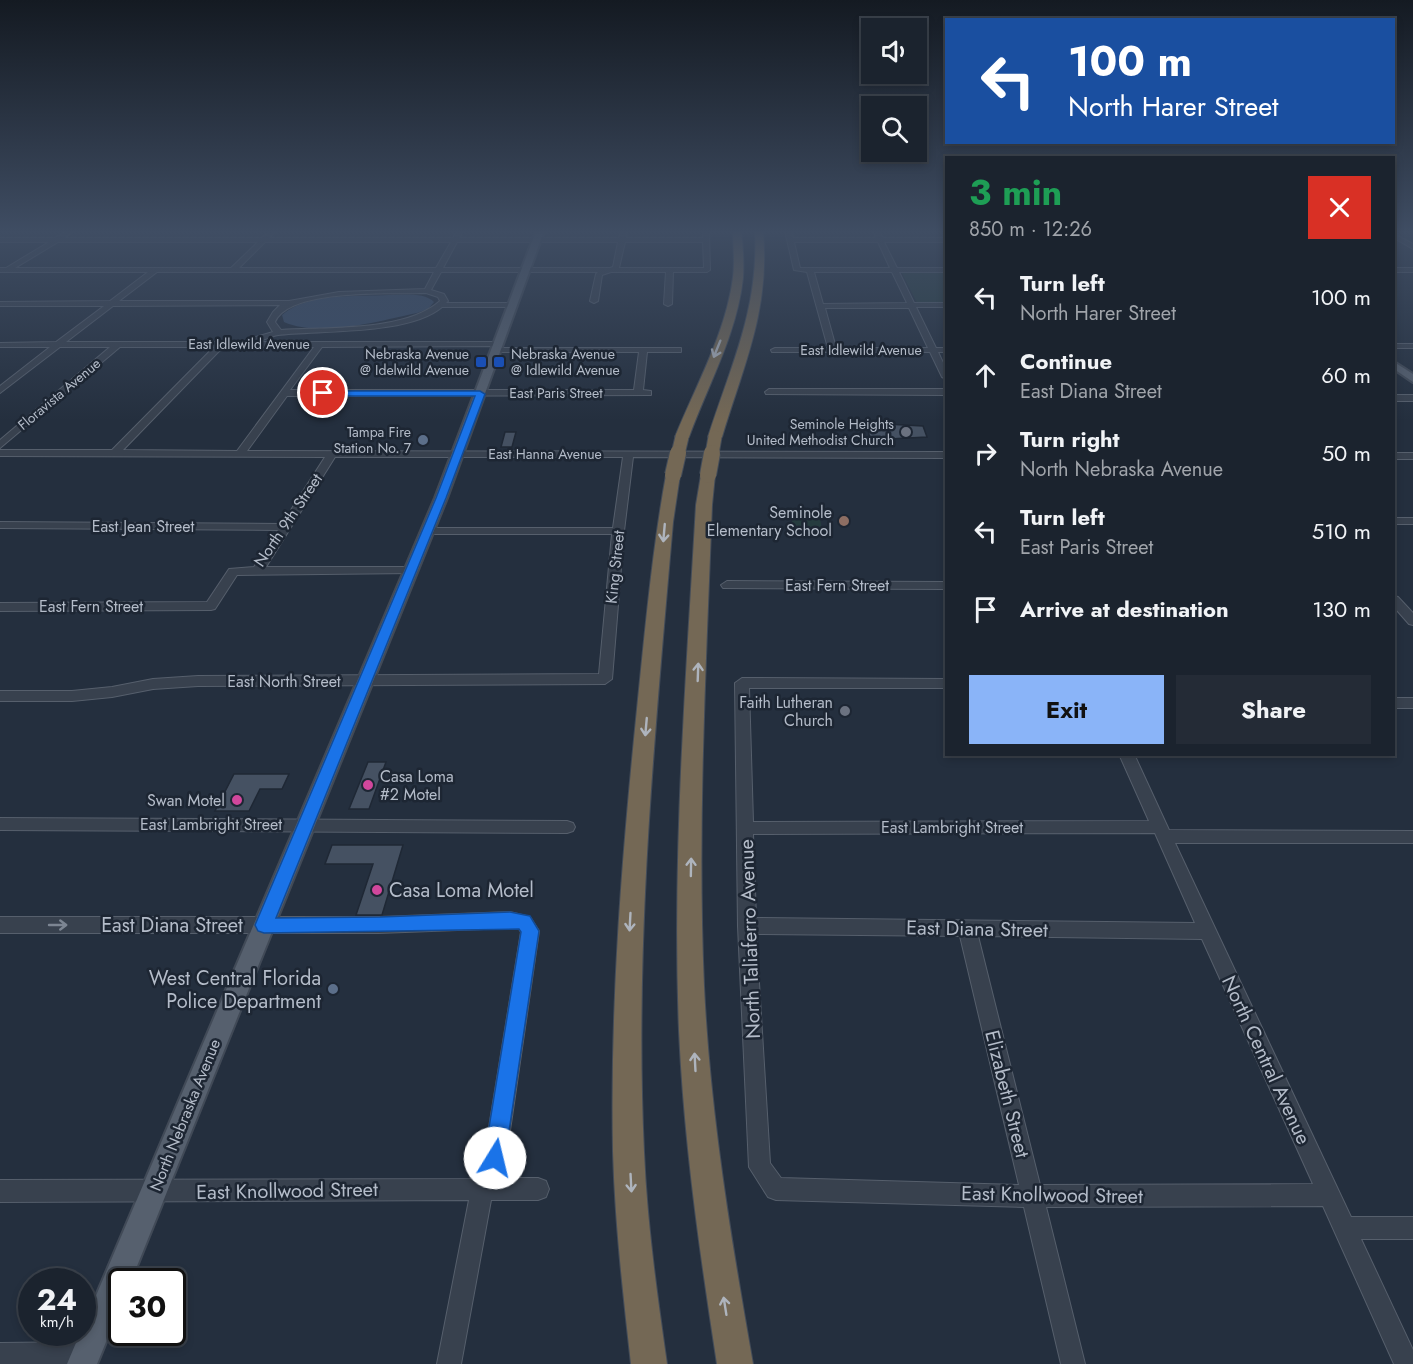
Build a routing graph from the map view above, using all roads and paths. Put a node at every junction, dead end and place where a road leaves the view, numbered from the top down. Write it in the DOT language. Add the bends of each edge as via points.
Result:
graph roads {
  1 [pos="123,295"];
  2 [pos="352,295"];
  3 [pos="437,295"];
  4 [pos="517,295"];
  5 [pos="595,295"];
  6 [pos="669,295"];
  7 [pos="734,295"];
  8 [pos="759,295"];
  9 [pos="817,295"];
  10 [pos="907,295"];
  11 [pos="594,302"];
  12 [pos="289,303"];
  13 [pos="443,303"];
  14 [pos="514,303"];
  15 [pos="0,304"];
  16 [pos="111,304"];
  17 [pos="668,304"];
  18 [pos="912,305"];
  19 [pos="945,305"];
  20 [pos="820,306"];
  21 [pos="276,333"];
  22 [pos="59,344"];
  23 [pos="119,344"];
  24 [pos="221,344"];
  25 [pos="248,344"];
  26 [pos="320,344"];
  27 [pos="0,345"];
  28 [pos="1395,346"];
  29 [pos="1413,346"];
  30 [pos="497,347"];
  31 [pos="643,350"];
  32 [pos="678,350"];
  33 [pos="775,350"];
  34 [pos="833,350"];
  35 [pos="934,350"];
  36 [pos="945,350"];
  37 [pos="1395,366"];
  38 [pos="945,375"];
  39 [pos="1413,379"];
  40 [pos="0,390"];
  41 [pos="769,392"];
  42 [pos="945,392"];
  43 [pos="284,393"];
  44 [pos="480,394"];
  45 [pos="1395,398"];
  46 [pos="1413,398"];
  47 [pos="0,445"];
  48 [pos="0,453"];
  49 [pos="115,453"];
  50 [pos="240,453"];
  51 [pos="332,453"];
  52 [pos="458,453"];
  53 [pos="628,455"];
  54 [pos="945,455"];
  55 [pos="1395,456"];
  56 [pos="1413,456"];
  57 [pos="1395,521"];
  58 [pos="1413,521"];
  59 [pos="0,525"];
  60 [pos="286,527"];
  61 [pos="427,531"];
  62 [pos="618,531"];
  63 [pos="258,571"];
  64 [pos="410,571"];
  65 [pos="727,585"];
  66 [pos="945,586"];
  67 [pos="1395,601"];
  68 [pos="1413,601"];
  69 [pos="1395,602"];
  70 [pos="182,606"];
  71 [pos="0,607"];
  72 [pos="1413,621"];
  73 [pos="604,679"];
  74 [pos="364,681"];
  75 [pos="945,683"];
  76 [pos="0,696"];
  77 [pos="1395,703"];
  78 [pos="1413,703"];
  79 [pos="1127,756"];
  80 [pos="0,824"];
  81 [pos="306,824"];
  82 [pos="567,827"];
  83 [pos="745,828"];
  84 [pos="1161,832"];
  85 [pos="1413,837"];
  86 [pos="0,925"];
  87 [pos="264,925"];
  88 [pos="747,926"];
  89 [pos="967,929"];
  90 [pos="1207,931"];
  91 [pos="776,1188"];
  92 [pos="482,1189"];
  93 [pos="538,1189"];
  94 [pos="0,1191"];
  95 [pos="154,1191"];
  96 [pos="1329,1195"];
  97 [pos="1032,1196"];
  98 [pos="1344,1228"];
  99 [pos="1413,1228"];
  100 [pos="644,1329"];
  101 [pos="0,1355"];
  102 [pos="85,1359"];
  103 [pos="449,1364"];
  104 [pos="643,1364"];
  105 [pos="649,1364"];
  106 [pos="735,1364"];
  107 [pos="1073,1364"];
  108 [pos="1407,1364"];
  1 -- 16 [label="street"];
  2 -- 12 [label="street"];
  3 -- 13 [label="street"];
  4 -- 14 [label="main road, North Nebraska Avenue"];
  5 -- 11 [label="street"];
  6 -- 17 [label="street"];
  7 -- 100 [label="highway, one-way, bridge" via="724,332 682,437 673,475 665,522 638,814 626,999 629,1145"];
  106 -- 8 [label="highway, one-way, bridge" via="704,1162 691,988 692,817 708,475 715,437"];
  9 -- 20 [label="street"];
  10 -- 18 [label="street"];
  12 -- 16 [label="street"];
  12 -- 21 [label="street" via="273,316 271,322"];
  13 -- 14 [label="street"];
  13 -- 21 [label="street" via="431,314 387,323"];
  14 -- 30 [label="main road, North Nebraska Avenue"];
  15 -- 16 [label="street"];
  16 -- 22 [label="street"];
  18 -- 19 [label="street"];
  18 -- 20 [label="street"];
  18 -- 35 [label="street"];
  20 -- 34 [label="street"];
  21 -- 25 [label="street"];
  22 -- 23 [label="street, East Idlewild Avenue"];
  22 -- 27 [label="street, East Idlewild Avenue"];
  22 -- 40 [label="street"];
  23 -- 24 [label="street, East Idlewild Avenue"];
  23 -- 47 [label="street, Floravista Avenue"];
  24 -- 25 [label="street, East Idlewild Avenue"];
  24 -- 49 [label="street"];
  25 -- 26 [label="street, East Idlewild Avenue"];
  26 -- 30 [label="street, East Idlewild Avenue"];
  26 -- 43 [label="street"];
  28 -- 29 [label="street"];
  30 -- 31 [label="street, East Idlewild Avenue"];
  30 -- 44 [label="main road, North Nebraska Avenue"];
  31 -- 32 [label="street, East Idlewild Avenue"];
  31 -- 44 [label="street, East Paris Street" via="643,393"];
  33 -- 34 [label="street, East Idlewild Avenue"];
  34 -- 35 [label="street, East Idlewild Avenue"];
  35 -- 36 [label="street, East Idlewild Avenue"];
  35 -- 38 [label="street"];
  37 -- 39 [label="main road"];
  41 -- 42 [label="street"];
  43 -- 44 [label="street, East Paris Street"];
  43 -- 50 [label="street"];
  44 -- 52 [label="main road, North Nebraska Avenue"];
  45 -- 46 [label="street"];
  48 -- 49 [label="street, East Hanna Avenue"];
  49 -- 50 [label="street, East Hanna Avenue"];
  50 -- 51 [label="street, East Hanna Avenue"];
  51 -- 52 [label="street, East Hanna Avenue"];
  51 -- 60 [label="street, North 9th Street"];
  52 -- 53 [label="street, East Hanna Avenue"];
  52 -- 61 [label="main road, North Nebraska Avenue"];
  53 -- 54 [label="street, East Hanna Avenue"];
  53 -- 62 [label="street, King Street"];
  55 -- 56 [label="street"];
  57 -- 58 [label="street"];
  59 -- 60 [label="street, East Jean Street"];
  60 -- 63 [label="street, North 9th Street"];
  61 -- 62 [label="street"];
  61 -- 64 [label="main road, North Nebraska Avenue"];
  62 -- 73 [label="street, King Street"];
  63 -- 64 [label="street"];
  63 -- 70 [label="street, North 9th Street" via="233,571 211,606"];
  64 -- 74 [label="main road, North Nebraska Avenue"];
  65 -- 66 [label="street, East Fern Street"];
  67 -- 68 [label="street"];
  69 -- 72 [label="street"];
  70 -- 71 [label="street, East Fern Street"];
  73 -- 74 [label="street, East North Street"];
  74 -- 76 [label="street, East North Street" via="198,681 72,696"];
  74 -- 81 [label="main road, North Nebraska Avenue"];
  75 -- 83 [label="street, North Taliaferro Avenue" via="742,683"];
  77 -- 78 [label="street"];
  79 -- 84 [label="street, North Central Avenue"];
  80 -- 81 [label="street, East Lambright Street"];
  81 -- 82 [label="street, East Lambright Street"];
  81 -- 87 [label="main road, North Nebraska Avenue"];
  83 -- 84 [label="street, East Lambright Street"];
  83 -- 88 [label="street, North Taliaferro Avenue"];
  84 -- 85 [label="street, East Lambright Street"];
  84 -- 90 [label="street, North Central Avenue"];
  86 -- 87 [label="street, East Diana Street, one-way"];
  87 -- 92 [label="street, East Diana Street" via="524,922 530,931 495,1158"];
  87 -- 95 [label="main road, North Nebraska Avenue"];
  88 -- 89 [label="street, East Diana Street"];
  88 -- 91 [label="street, North Taliaferro Avenue" via="760,1167"];
  89 -- 90 [label="street, East Diana Street"];
  89 -- 97 [label="street, Elizabeth Street"];
  90 -- 96 [label="street, North Central Avenue"];
  91 -- 97 [label="street, East Knollwood Street"];
  92 -- 93 [label="street, East Knollwood Street"];
  92 -- 95 [label="street, East Knollwood Street"];
  92 -- 103 [label="street, East Diana Street"];
  94 -- 95 [label="street, East Knollwood Street"];
  95 -- 102 [label="main road, North Nebraska Avenue"];
  96 -- 97 [label="street, East Knollwood Street"];
  96 -- 98 [label="street, North Central Avenue"];
  97 -- 107 [label="street, Elizabeth Street"];
  98 -- 99 [label="street"];
  98 -- 108 [label="street, North Central Avenue"];
  100 -- 104 [label="highway"];
  100 -- 105 [label="highway"];
  101 -- 102 [label="street"];
}
